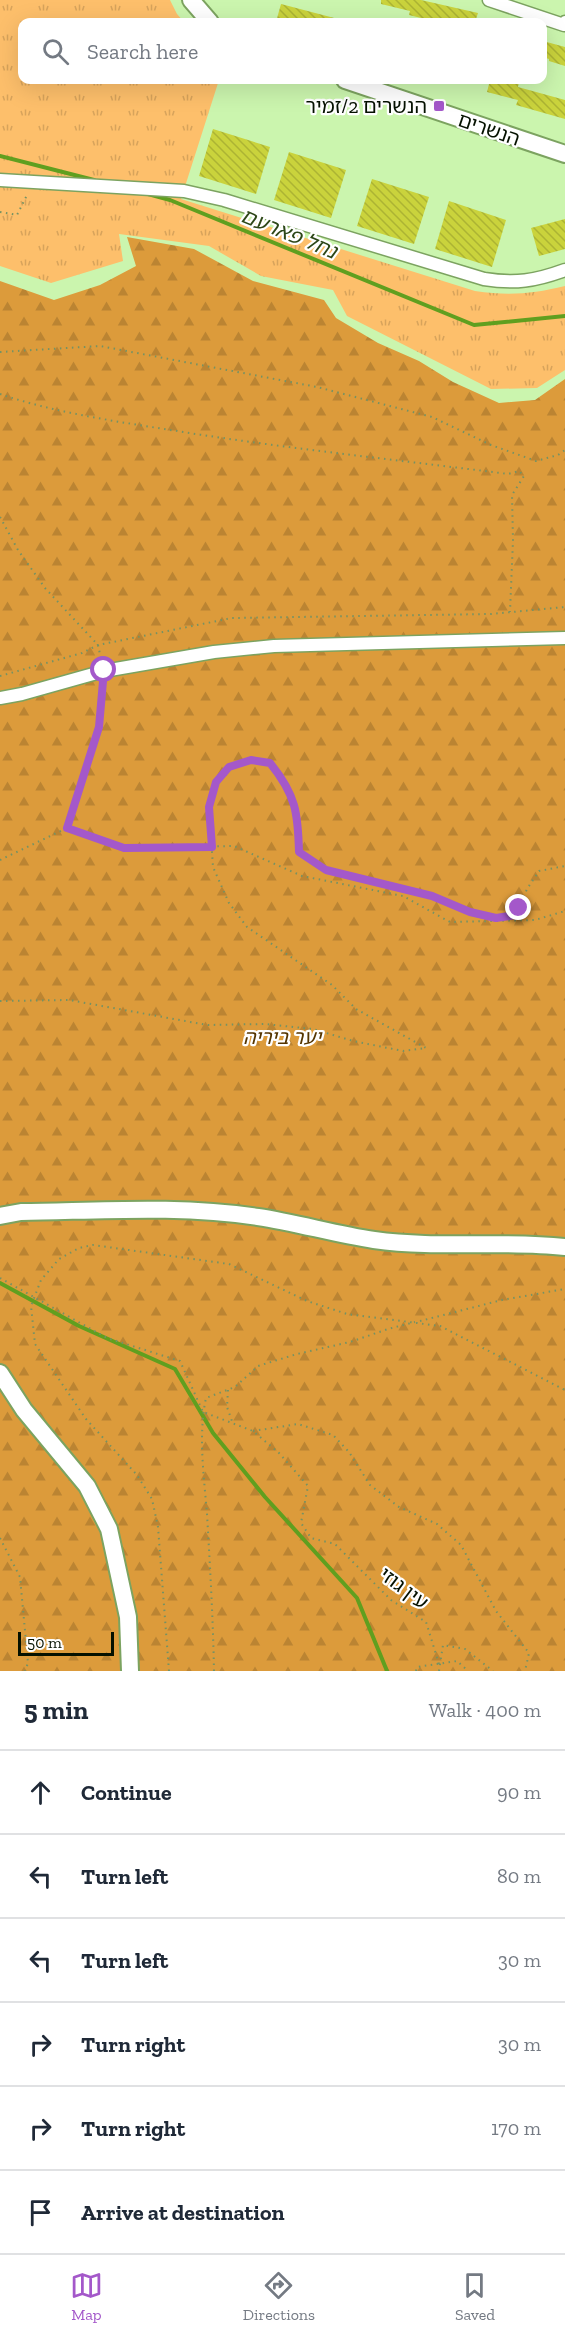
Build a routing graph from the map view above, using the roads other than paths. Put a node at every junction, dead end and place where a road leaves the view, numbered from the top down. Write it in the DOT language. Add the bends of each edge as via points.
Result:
graph roads {
  1 [pos="191,0"];
  2 [pos="489,0"];
  3 [pos="207,18"];
  4 [pos="546,18"];
  5 [pos="547,18"];
  6 [pos="565,24"];
  7 [pos="357,84"];
  8 [pos="565,154"];
  9 [pos="0,180"];
  10 [pos="565,270"];
  11 [pos="565,638"];
  12 [pos="0,698"];
  13 [pos="0,1216"];
  14 [pos="565,1247"];
  15 [pos="0,1374"];
  16 [pos="130,1671"];
  1 -- 3 [label="main road"];
  2 -- 4 [label="street"];
  5 -- 6 [label="street"];
  7 -- 8 [label="main road, הנשרים"];
  9 -- 10 [label="street" via="184,191 507,283"];
  11 -- 12 [label="street" via="274,645 104,670"];
  13 -- 14 [label="main road" via="21,1212 165,1210 257,1217 374,1240"];
  15 -- 16 [label="main road" via="24,1410 87,1486 109,1529 128,1617"];
}
